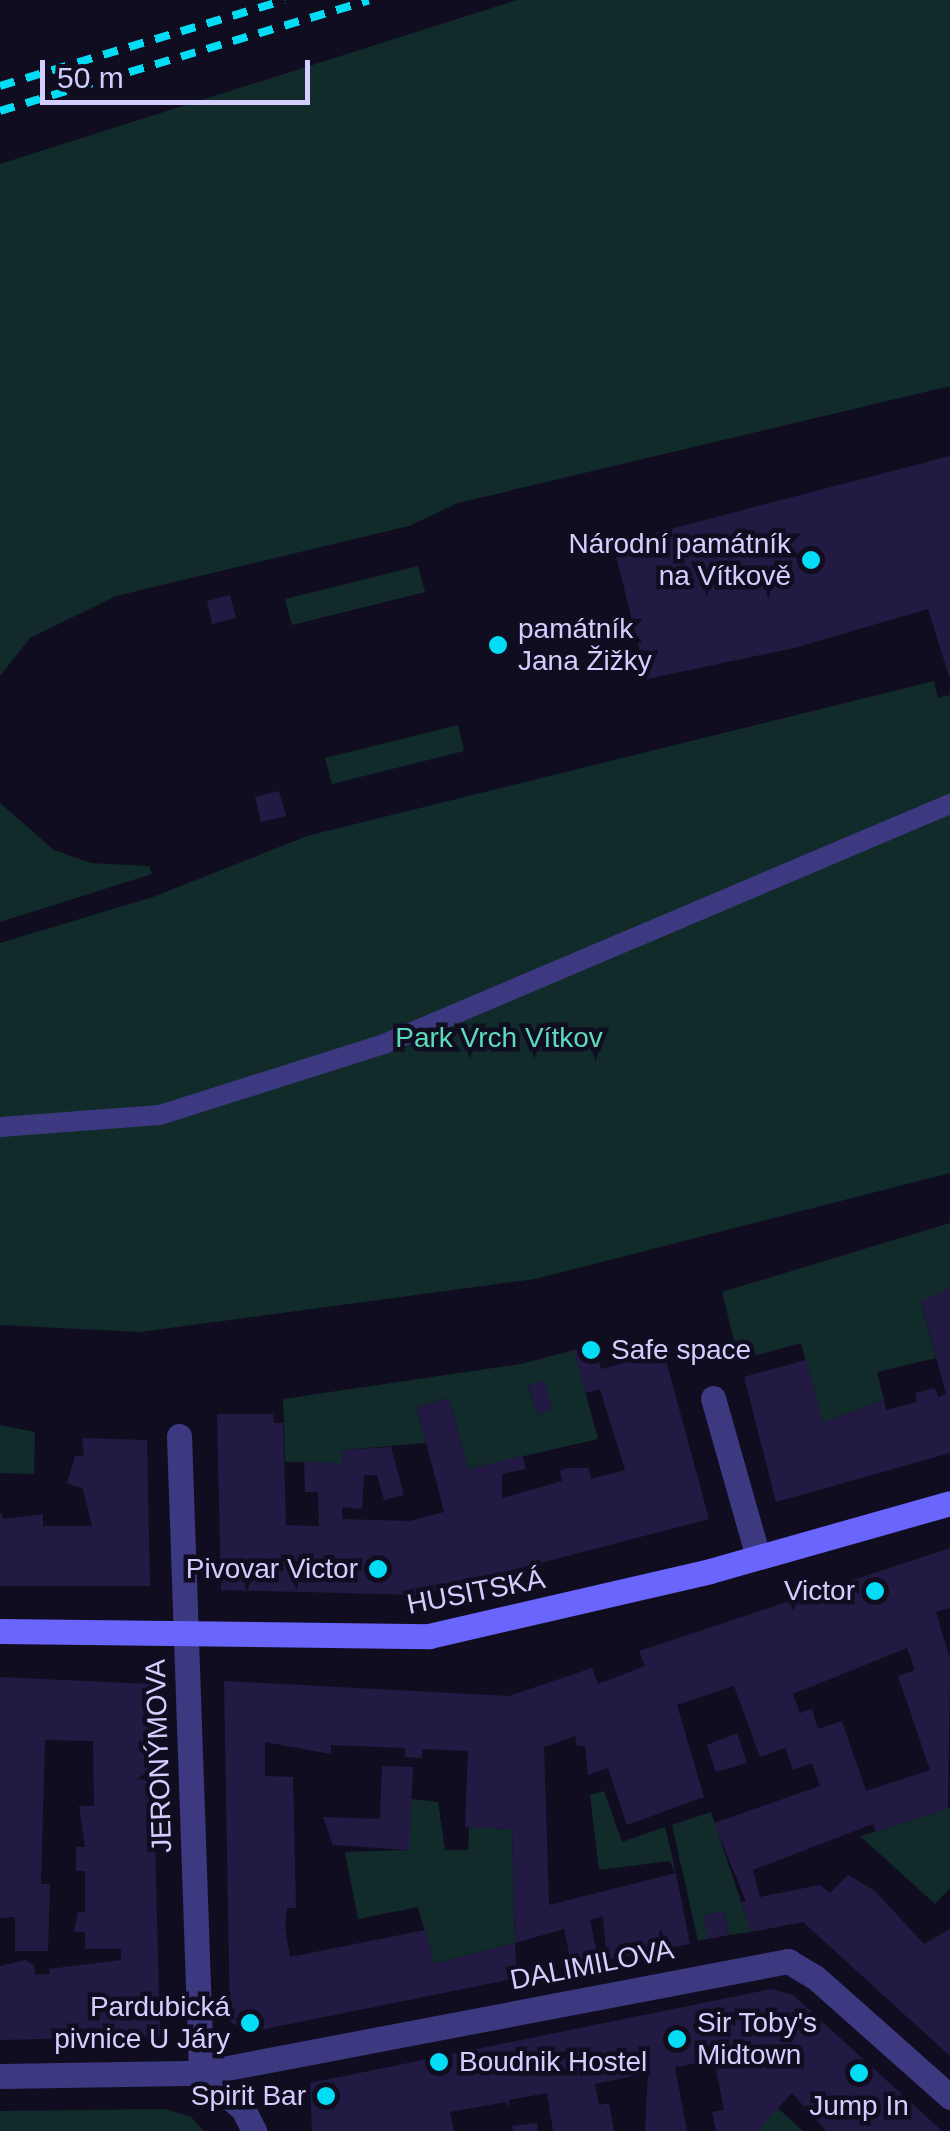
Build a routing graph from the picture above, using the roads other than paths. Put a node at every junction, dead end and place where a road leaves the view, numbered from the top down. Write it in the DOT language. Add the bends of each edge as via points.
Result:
graph roads {
  1 [pos="950,804"];
  2 [pos="0,1127"];
  3 [pos="712,1398"];
  4 [pos="179,1436"];
  5 [pos="950,1503"];
  6 [pos="758,1558"];
  7 [pos="0,1631"];
  8 [pos="184,1636"];
  9 [pos="201,2073"];
  10 [pos="0,2076"];
  11 [pos="950,2097"];
  12 [pos="254,2131"];
  1 -- 2 [label="lane" via="384,1044 160,1115"];
  3 -- 6 [label="street"];
  4 -- 8 [label="street, JERONÝMOVA"];
  5 -- 6 [label="main road, HUSITSKÁ"];
  6 -- 8 [label="main road, HUSITSKÁ" via="429,1636"];
  7 -- 8 [label="main road, HUSITSKÁ"];
  8 -- 9 [label="street, JERONÝMOVA"];
  9 -- 10 [label="street"];
  9 -- 11 [label="street, DALIMILOVA" via="788,1961 815,1977"];
  9 -- 12 [label="street" via="244,2109"];
}
